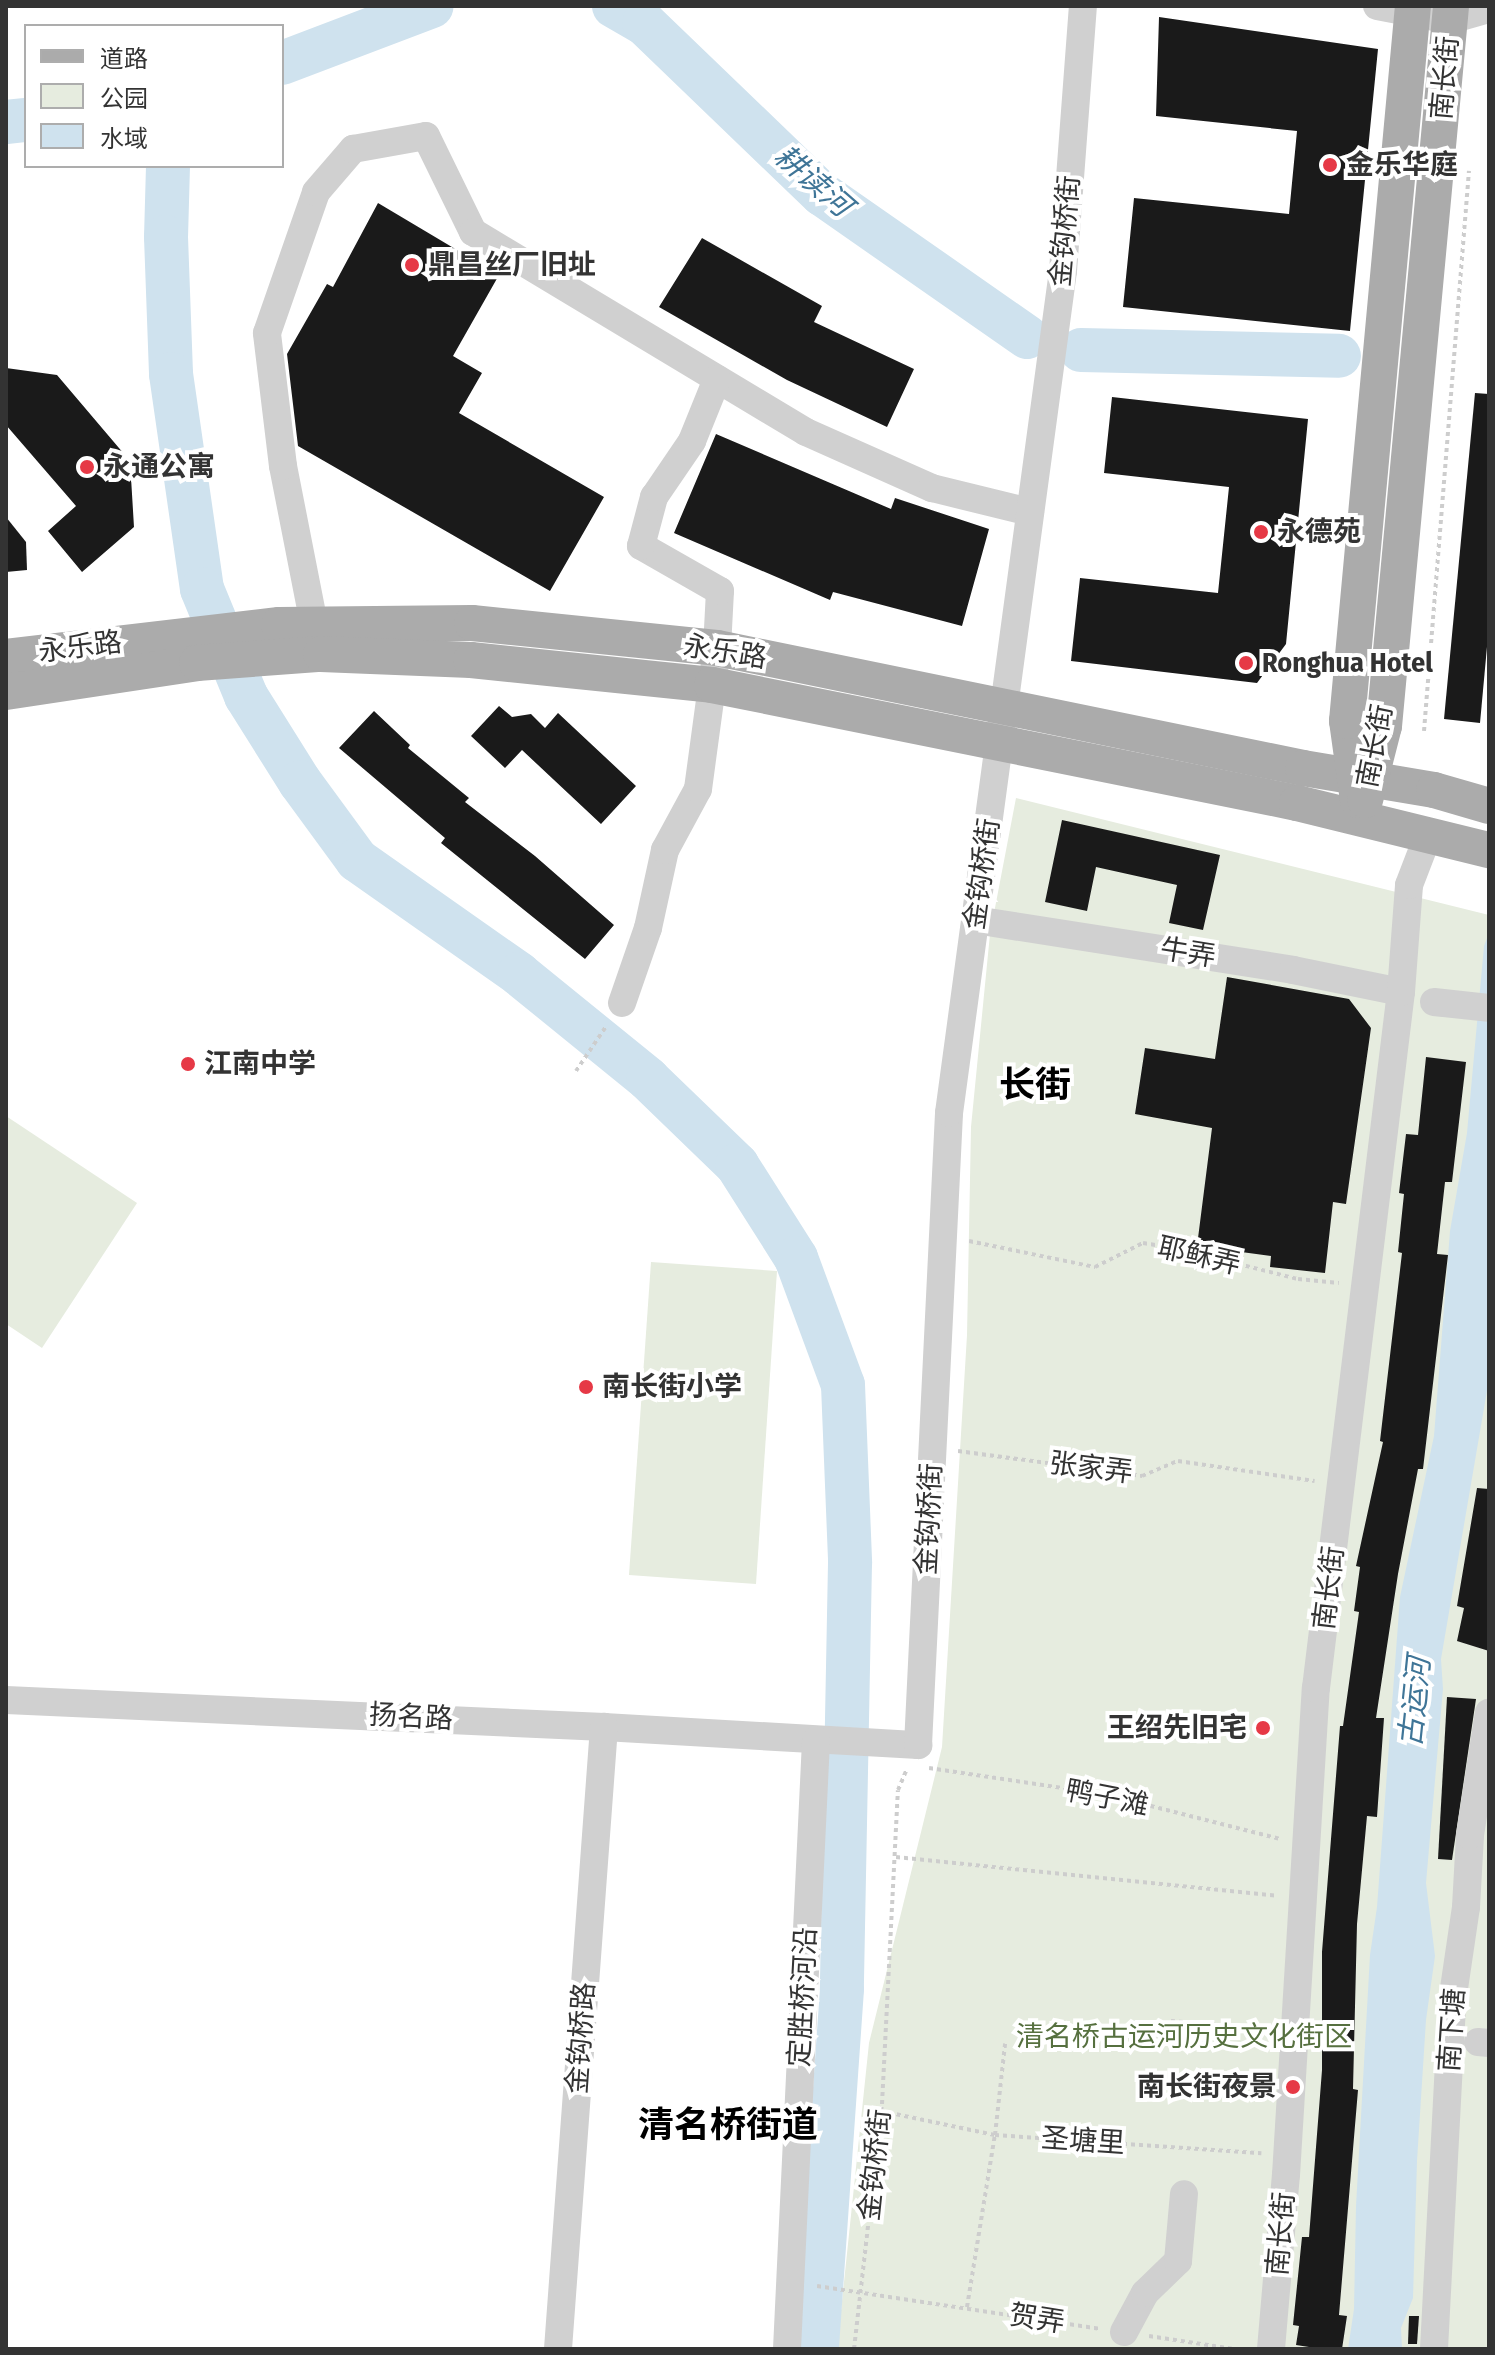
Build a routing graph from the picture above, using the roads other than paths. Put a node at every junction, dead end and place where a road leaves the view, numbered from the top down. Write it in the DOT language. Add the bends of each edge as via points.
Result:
graph roads {
  1 [pos="1083,6"];
  2 [pos="1401,8"];
  3 [pos="1489,9"];
  4 [pos="1450,13"];
  5 [pos="717,379"];
  6 [pos="1030,512"];
  7 [pos="314,624"];
  8 [pos="284,641"];
  9 [pos="210,647"];
  10 [pos="717,648"];
  11 [pos="6,657"];
  12 [pos="712,685"];
  13 [pos="6,692"];
  14 [pos="1002,724"];
  15 [pos="1362,778"];
  16 [pos="1489,806"];
  17 [pos="1360,817"];
  18 [pos="1429,833"];
  19 [pos="1489,850"];
  20 [pos="975,920"];
  21 [pos="1401,992"];
  22 [pos="1434,1002"];
  23 [pos="622,1003"];
  24 [pos="1489,1008"];
  25 [pos="6,1700"];
  26 [pos="1489,1712"];
  27 [pos="604,1727"];
  28 [pos="816,1741"];
  29 [pos="890,1744"];
  30 [pos="1184,2194"];
  31 [pos="1124,2332"];
  32 [pos="558,2349"];
  33 [pos="787,2349"];
  34 [pos="1271,2349"];
  35 [pos="1434,2349"];
  1 -- 6 [label="street, 金钩桥街" via="1063,271"];
  2 -- 4 [label="street"];
  2 -- 15 [label="main road, 南长街" via="1347,721"];
  3 -- 4 [label="street"];
  4 -- 15 [label="main road, 南长街" via="1384,726"];
  5 -- 6 [label="street" via="806,432 932,488"];
  5 -- 7 [label="street" via="473,232 426,136 353,149 316,192 267,333 283,466"];
  5 -- 10 [label="street" via="692,441 654,497 641,546 720,591"];
  6 -- 14 [label="street, 金钩桥街"];
  7 -- 8 [label="main road, 永乐路"];
  7 -- 10 [label="main road, 永乐路" via="472,623"];
  8 -- 9 [label="main road, 永乐路"];
  8 -- 12 [label="main road, 永乐路" via="321,654 471,660"];
  9 -- 11 [label="main road, 永乐路"];
  9 -- 13 [label="main road, 永乐路"];
  10 -- 12 [label="street"];
  10 -- 14 [label="main road, 永乐路"];
  12 -- 14 [label="main road, 永乐路"];
  12 -- 23 [label="street" via="698,789 665,850 648,928"];
  14 -- 15 [label="main road, 永乐路"];
  14 -- 17 [label="main road, 永乐路"];
  14 -- 20 [label="street, 金钩桥街"];
  15 -- 16 [label="main road, 永乐路"];
  15 -- 17 [label="main road, 南长街"];
  17 -- 18 [label="main road, 永乐路"];
  18 -- 19 [label="main road, 永乐路"];
  18 -- 21 [label="street, 南长街" via="1409,885"];
  20 -- 21 [label="street, 牛弄"];
  20 -- 29 [label="street, 金钩桥街" via="949,1113 918,1745"];
  21 -- 34 [label="street, 南长街" via="1316,1688"];
  22 -- 24 [label="street"];
  25 -- 27 [label="street, 扬名路"];
  26 -- 35 [label="street, 南下塘" via="1452,2002"];
  27 -- 28 [label="street, 扬名路"];
  27 -- 32 [label="street, 金钩桥路"];
  28 -- 29 [label="street, 扬名路"];
  28 -- 33 [label="street, 定胜桥河沿"];
  30 -- 31 [label="street" via="1178,2261 1145,2293"];
}
